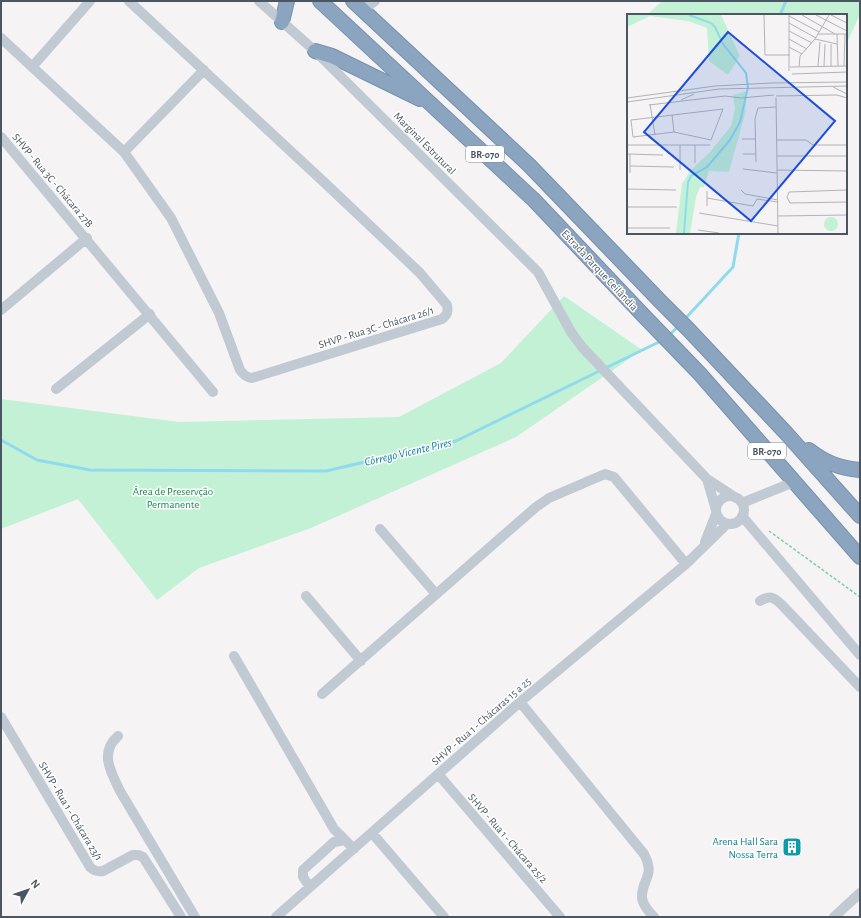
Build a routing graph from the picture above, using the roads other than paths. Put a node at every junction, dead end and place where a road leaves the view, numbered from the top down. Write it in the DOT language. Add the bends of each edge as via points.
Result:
graph roads {
  1 [pos="90,1"];
  2 [pos="129,1"];
  3 [pos="259,1"];
  4 [pos="287,1"];
  5 [pos="320,1"];
  6 [pos="375,1"];
  7 [pos="358,5"];
  8 [pos="282,22"];
  9 [pos="1,38"];
  10 [pos="315,51"];
  11 [pos="32,67"];
  12 [pos="204,70"];
  13 [pos="434,107"];
  14 [pos="1,137"];
  15 [pos="124,152"];
  16 [pos="87,238"];
  17 [pos="1,310"];
  18 [pos="150,314"];
  19 [pos="56,389"];
  20 [pos="214,392"];
  21 [pos="786,432"];
  22 [pos="860,470"];
  23 [pos="707,479"];
  24 [pos="794,482"];
  25 [pos="739,501"];
  26 [pos="716,512"];
  27 [pos="742,516"];
  28 [pos="860,516"];
  29 [pos="727,524"];
  30 [pos="380,529"];
  31 [pos="704,546"];
  32 [pos="860,557"];
  33 [pos="686,564"];
  34 [pos="436,594"];
  35 [pos="306,596"];
  36 [pos="760,601"];
  37 [pos="860,655"];
  38 [pos="234,656"];
  39 [pos="361,661"];
  40 [pos="860,687"];
  41 [pos="322,694"];
  42 [pos="520,702"];
  43 [pos="1,717"];
  44 [pos="118,736"];
  45 [pos="438,774"];
  46 [pos="372,833"];
  47 [pos="345,840"];
  48 [pos="354,849"];
  49 [pos="310,887"];
  50 [pos="860,893"];
  51 [pos="181,917"];
  52 [pos="195,917"];
  53 [pos="276,917"];
  54 [pos="444,917"];
  55 [pos="560,917"];
  56 [pos="654,917"];
  57 [pos="834,917"];
  1 -- 11 [label="street"];
  2 -- 12 [label="street, SHVP - Rua 3C - Chácara 26/1"];
  3 -- 8 [label="street, Marginal Estrutural"];
  4 -- 8 [label="highway"];
  5 -- 13 [label="highway, Estrada Parque Ceilândia / BR-070"];
  6 -- 7 [label="street"];
  7 -- 21 [label="highway, Estrada Parque Ceilândia / BR-070" via="529,165"];
  8 -- 10 [label="street, Marginal Estrutural"];
  9 -- 11 [label="street, SHVP - Rua 3C - Chácara 26/1"];
  10 -- 13 [label="highway" via="332,56"];
  10 -- 23 [label="street, Marginal Estrutural" via="538,272 582,347"];
  11 -- 15 [label="street, SHVP - Rua 3C - Chácara 26/1"];
  12 -- 15 [label="street"];
  12 -- 15 [label="street, SHVP - Rua 3C - Chácara 26/1" via="420,273 447,305 446,316 260,376 247,377 240,370 219,313 171,218"];
  13 -- 24 [label="highway, Estrada Parque Ceilândia / BR-070" via="534,200 700,374"];
  14 -- 16 [label="street, SHVP - Rua 3C - Chácara 27B"];
  16 -- 17 [label="street, SHVP - Rua 3C - Chácara 27B"];
  16 -- 18 [label="street, SHVP - Rua 3C - Chácara 27B"];
  18 -- 19 [label="street"];
  18 -- 20 [label="street, SHVP - Rua 3C - Chácara 27B"];
  21 -- 22 [label="highway" via="822,460 835,466"];
  21 -- 28 [label="highway, Estrada Parque Ceilândia / BR-070"];
  23 -- 25 [label="street"];
  23 -- 26 [label="street"];
  24 -- 25 [label="street"];
  24 -- 32 [label="highway, Estrada Parque Ceilândia / BR-070"];
  25 -- 26 [label="street" via="724,497 718,503"];
  25 -- 27 [label="street" via="744,511"];
  26 -- 29 [label="street" via="721,521"];
  26 -- 31 [label="street, SHVP - Rua 1 - Chácaras 15 a 25"];
  27 -- 29 [label="street" via="735,524"];
  27 -- 37 [label="street"];
  29 -- 31 [label="street, SHVP - Rua 1 - Chácaras 15 a 25"];
  30 -- 34 [label="street"];
  31 -- 33 [label="street, SHVP - Rua 1 - Chácaras 15 a 25"];
  33 -- 34 [label="street" via="614,477 605,474 536,506"];
  33 -- 42 [label="street, SHVP - Rua 1 - Chácaras 15 a 25"];
  34 -- 39 [label="street"];
  35 -- 39 [label="street"];
  36 -- 40 [label="street" via="766,597 774,598 781,604"];
  38 -- 47 [label="street" via="334,829"];
  39 -- 41 [label="street"];
  42 -- 45 [label="street, SHVP - Rua 1 - Chácaras 15 a 25"];
  42 -- 56 [label="street" via="644,854 650,869 642,898"];
  43 -- 51 [label="street, SHVP - Rua 1 - Chácara 23/1" via="90,867 97,872 103,871 133,855 142,856"];
  44 -- 52 [label="street" via="111,742 108,750 111,772"];
  45 -- 46 [label="street, SHVP - Rua 1 - Chácaras 15 a 25"];
  45 -- 55 [label="street, SHVP - Rua 1 - Chácara 25/2"];
  46 -- 48 [label="street, SHVP - Rua 1 - Chácaras 15 a 25"];
  46 -- 54 [label="street"];
  47 -- 48 [label="street"];
  47 -- 49 [label="street" via="334,842 303,870 303,877"];
  48 -- 49 [label="street, SHVP - Rua 1 - Chácaras 15 a 25"];
  49 -- 53 [label="street, SHVP - Rua 1 - Chácaras 15 a 25"];
  50 -- 57 [label="street"];
}
